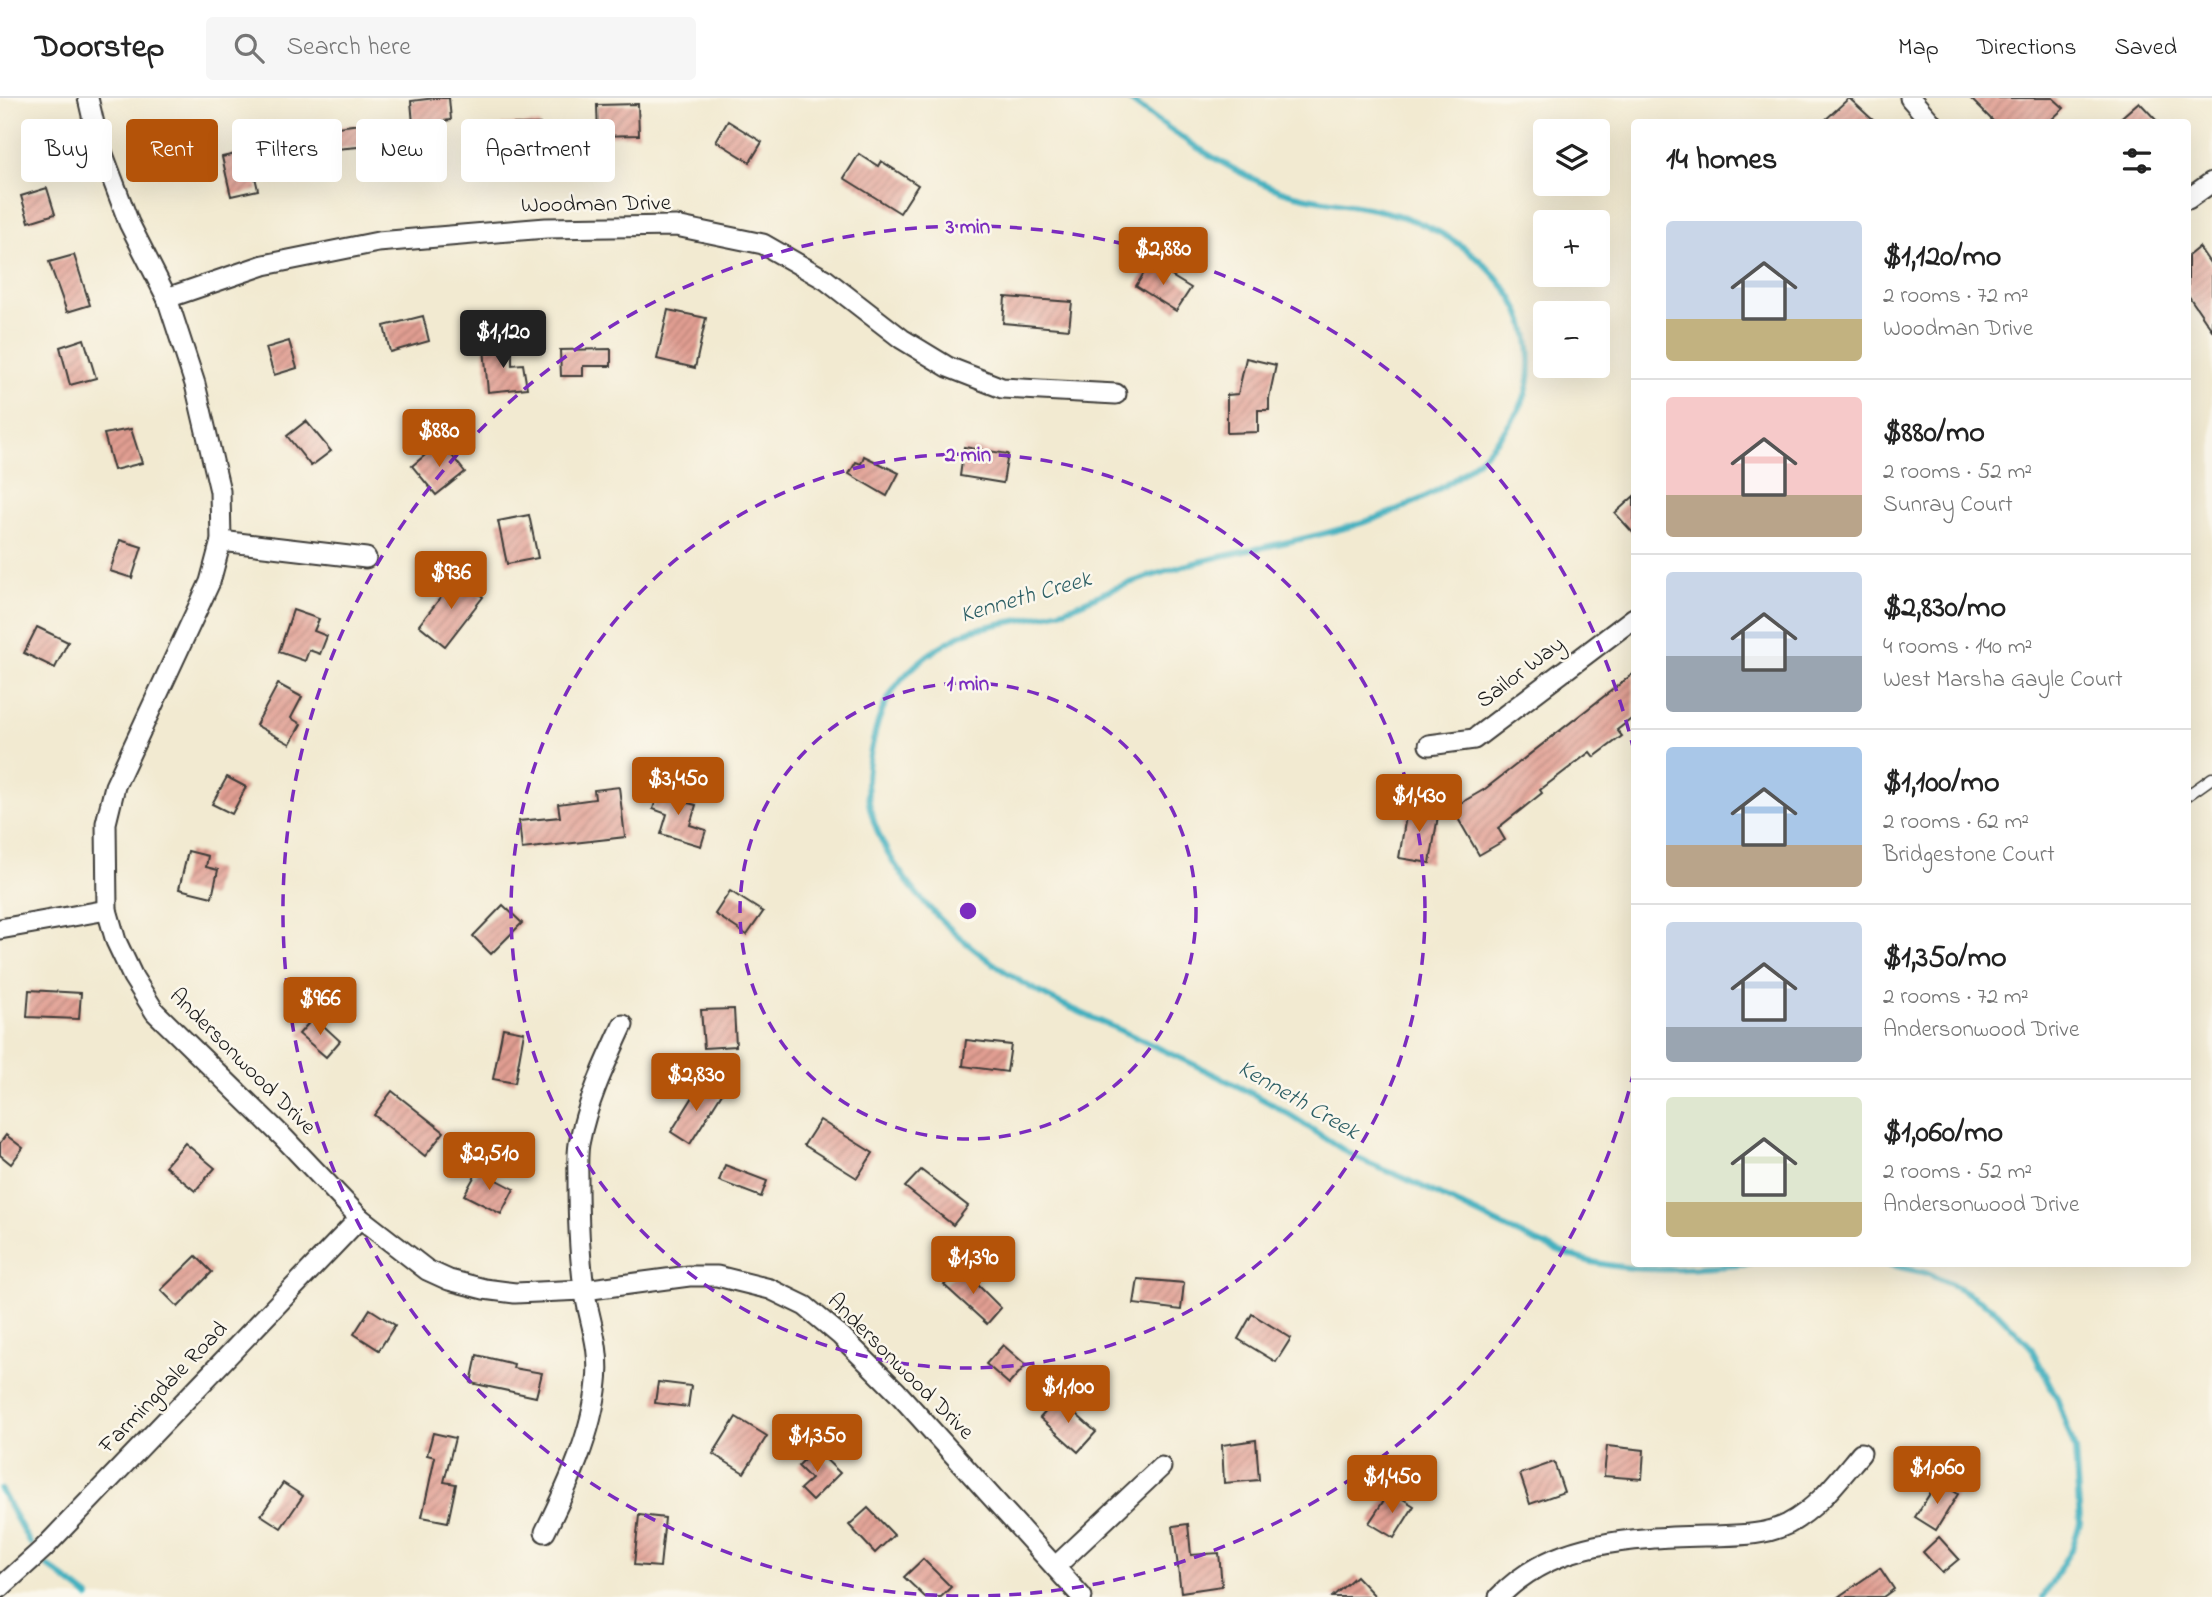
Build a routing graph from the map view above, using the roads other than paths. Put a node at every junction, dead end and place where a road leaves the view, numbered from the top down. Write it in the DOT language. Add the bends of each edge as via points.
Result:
graph roads {
  1 [pos="88,98"];
  2 [pos="1910,98"];
  3 [pos="1928,119"];
  4 [pos="167,298"];
  5 [pos="1116,394"];
  6 [pos="220,541"];
  7 [pos="366,558"];
  8 [pos="1631,620"];
  9 [pos="1429,745"];
  10 [pos="2212,778"];
  11 [pos="2191,793"];
  12 [pos="107,910"];
  13 [pos="0,929"];
  14 [pos="623,1025"];
  15 [pos="360,1218"];
  16 [pos="584,1290"];
  17 [pos="1861,1453"];
  18 [pos="1161,1467"];
  19 [pos="545,1532"];
  20 [pos="1055,1567"];
  21 [pos="0,1589"];
  22 [pos="8,1597"];
  23 [pos="1082,1597"];
  24 [pos="1499,1597"];
  1 -- 4 [label="street, Andersonwood Drive" via="98,141 129,223"];
  2 -- 3 [label="street"];
  4 -- 5 [label="street, Woodman Drive" via="264,265 378,242 546,228 676,226 763,244 826,280 902,340 948,368 1002,388"];
  4 -- 6 [label="street, Andersonwood Drive" via="195,384 220,491"];
  6 -- 7 [label="street"];
  6 -- 12 [label="street, Andersonwood Drive" via="209,582 115,786 106,823"];
  8 -- 9 [label="street, Sailor Way" via="1474,739"];
  10 -- 11 [label="lane"];
  12 -- 13 [label="street"];
  12 -- 15 [label="street, Andersonwood Drive" via="116,941 155,1012"];
  14 -- 16 [label="street" via="595,1087 579,1146 578,1229"];
  15 -- 16 [label="street, Andersonwood Drive" via="427,1270 449,1280 515,1293"];
  15 -- 21 [label="street, Farmingdale Road"];
  16 -- 19 [label="street" via="596,1335 593,1410 575,1466"];
  16 -- 20 [label="street, Andersonwood Drive" via="717,1276 770,1289 805,1306 897,1392"];
  17 -- 24 [label="street" via="1832,1488 1789,1524 1753,1535 1588,1546 1542,1564"];
  18 -- 20 [label="street"];
  20 -- 23 [label="street, Andersonwood Drive"];
  21 -- 22 [label="street"];
}
